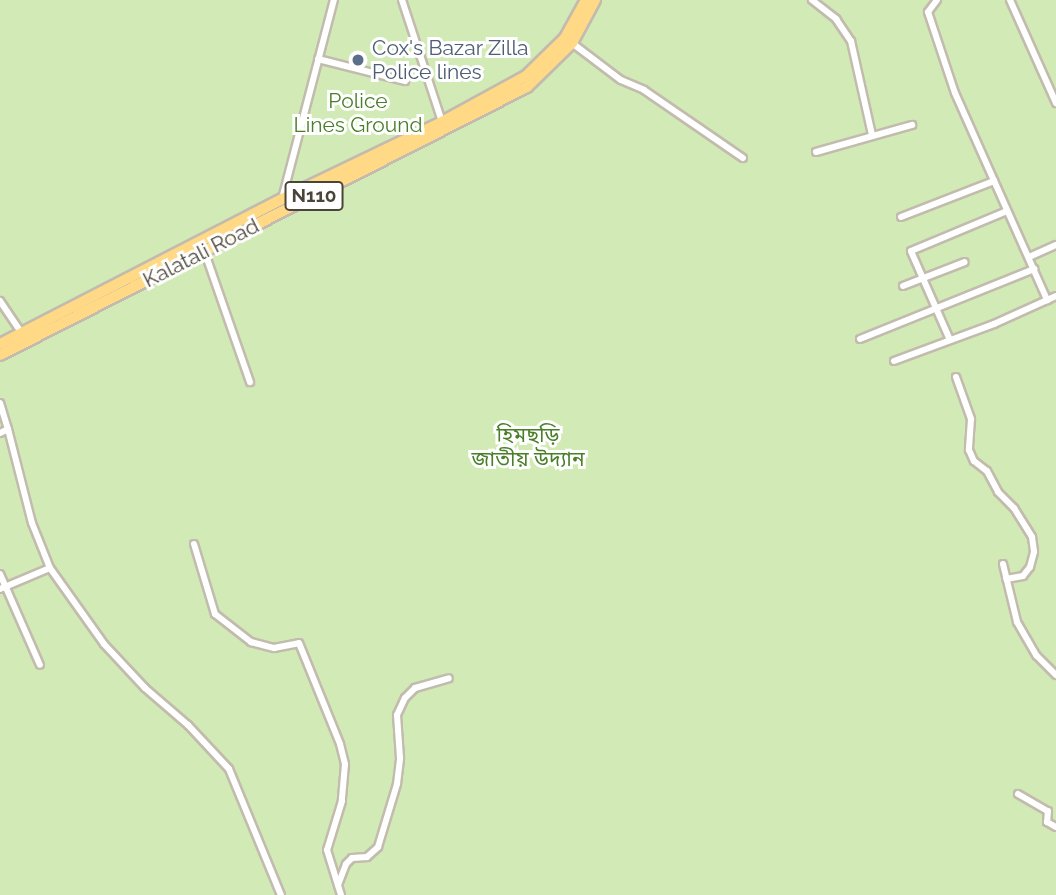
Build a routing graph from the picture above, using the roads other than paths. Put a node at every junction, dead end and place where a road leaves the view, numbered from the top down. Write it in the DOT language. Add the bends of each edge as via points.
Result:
graph roads {
  1 [pos="334,0"];
  2 [pos="402,0"];
  3 [pos="586,0"];
  4 [pos="595,0"];
  5 [pos="812,0"];
  6 [pos="937,0"];
  7 [pos="1010,0"];
  8 [pos="572,43"];
  9 [pos="318,59"];
  10 [pos="405,81"];
  11 [pos="1056,103"];
  12 [pos="442,122"];
  13 [pos="912,125"];
  14 [pos="872,135"];
  15 [pos="816,152"];
  16 [pos="743,158"];
  17 [pos="995,181"];
  18 [pos="303,195"];
  19 [pos="282,199"];
  20 [pos="1007,211"];
  21 [pos="901,217"];
  22 [pos="1056,244"];
  23 [pos="203,246"];
  24 [pos="1029,257"];
  25 [pos="965,262"];
  26 [pos="1034,269"];
  27 [pos="923,279"];
  28 [pos="903,286"];
  29 [pos="1056,296"];
  30 [pos="1047,300"];
  31 [pos="0,301"];
  32 [pos="936,309"];
  33 [pos="22,334"];
  34 [pos="860,339"];
  35 [pos="950,340"];
  36 [pos="0,344"];
  37 [pos="0,355"];
  38 [pos="894,361"];
  39 [pos="956,377"];
  40 [pos="250,382"];
  41 [pos="0,402"];
  42 [pos="8,429"];
  43 [pos="0,433"];
  44 [pos="194,544"];
  45 [pos="1003,564"];
  46 [pos="50,568"];
  47 [pos="0,574"];
  48 [pos="1006,579"];
  49 [pos="3,588"];
  50 [pos="40,665"];
  51 [pos="1056,675"];
  52 [pos="449,678"];
  53 [pos="1017,794"];
  54 [pos="1056,827"];
  55 [pos="338,885"];
  56 [pos="281,895"];
  57 [pos="341,895"];
  1 -- 9 [label="street"];
  2 -- 12 [label="street"];
  3 -- 12 [label="highway, Kalatali Road / N110" via="565,38 526,76"];
  4 -- 8 [label="highway, Kalatali Road / N110"];
  5 -- 14 [label="street" via="836,19 851,41"];
  6 -- 17 [label="street" via="928,12 955,93"];
  7 -- 11 [label="street"];
  8 -- 16 [label="street"];
  8 -- 18 [label="highway, Kalatali Road / N110" via="527,87"];
  9 -- 10 [label="street"];
  9 -- 19 [label="street"];
  12 -- 18 [label="highway, Kalatali Road / N110"];
  13 -- 14 [label="street"];
  14 -- 15 [label="street"];
  17 -- 20 [label="street"];
  17 -- 21 [label="street"];
  18 -- 19 [label="highway, Kalatali Road / N110"];
  18 -- 23 [label="highway, Kalatali Road / N110"];
  19 -- 23 [label="highway, Kalatali Road / N110"];
  20 -- 24 [label="street"];
  20 -- 27 [label="street" via="911,251"];
  22 -- 24 [label="street"];
  23 -- 33 [label="highway, Kalatali Road / N110"];
  23 -- 37 [label="highway, Kalatali Road / N110"];
  23 -- 40 [label="street"];
  24 -- 26 [label="street"];
  25 -- 27 [label="street"];
  26 -- 30 [label="street"];
  26 -- 32 [label="street"];
  27 -- 28 [label="street"];
  27 -- 32 [label="street"];
  29 -- 30 [label="street"];
  30 -- 35 [label="street"];
  31 -- 33 [label="street"];
  32 -- 34 [label="street"];
  32 -- 35 [label="street"];
  33 -- 36 [label="highway, Kalatali Road / N110"];
  35 -- 38 [label="street"];
  39 -- 48 [label="street" via="971,419 969,450 974,461 987,471 1032,537 1030,567 1023,576"];
  41 -- 42 [label="street"];
  42 -- 43 [label="street"];
  42 -- 46 [label="street" via="32,523"];
  44 -- 55 [label="street" via="215,614 251,642 285,647 299,643 345,764 342,801 327,850"];
  45 -- 48 [label="street"];
  46 -- 49 [label="street"];
  46 -- 56 [label="street" via="104,644 229,769"];
  47 -- 49 [label="street"];
  48 -- 51 [label="street" via="1024,637"];
  49 -- 50 [label="street"];
  52 -- 55 [label="street" via="415,688 405,698 397,716 400,758 390,814 375,853 352,858"];
  53 -- 54 [label="street" via="1048,811 1047,822"];
  55 -- 57 [label="street"];
}
